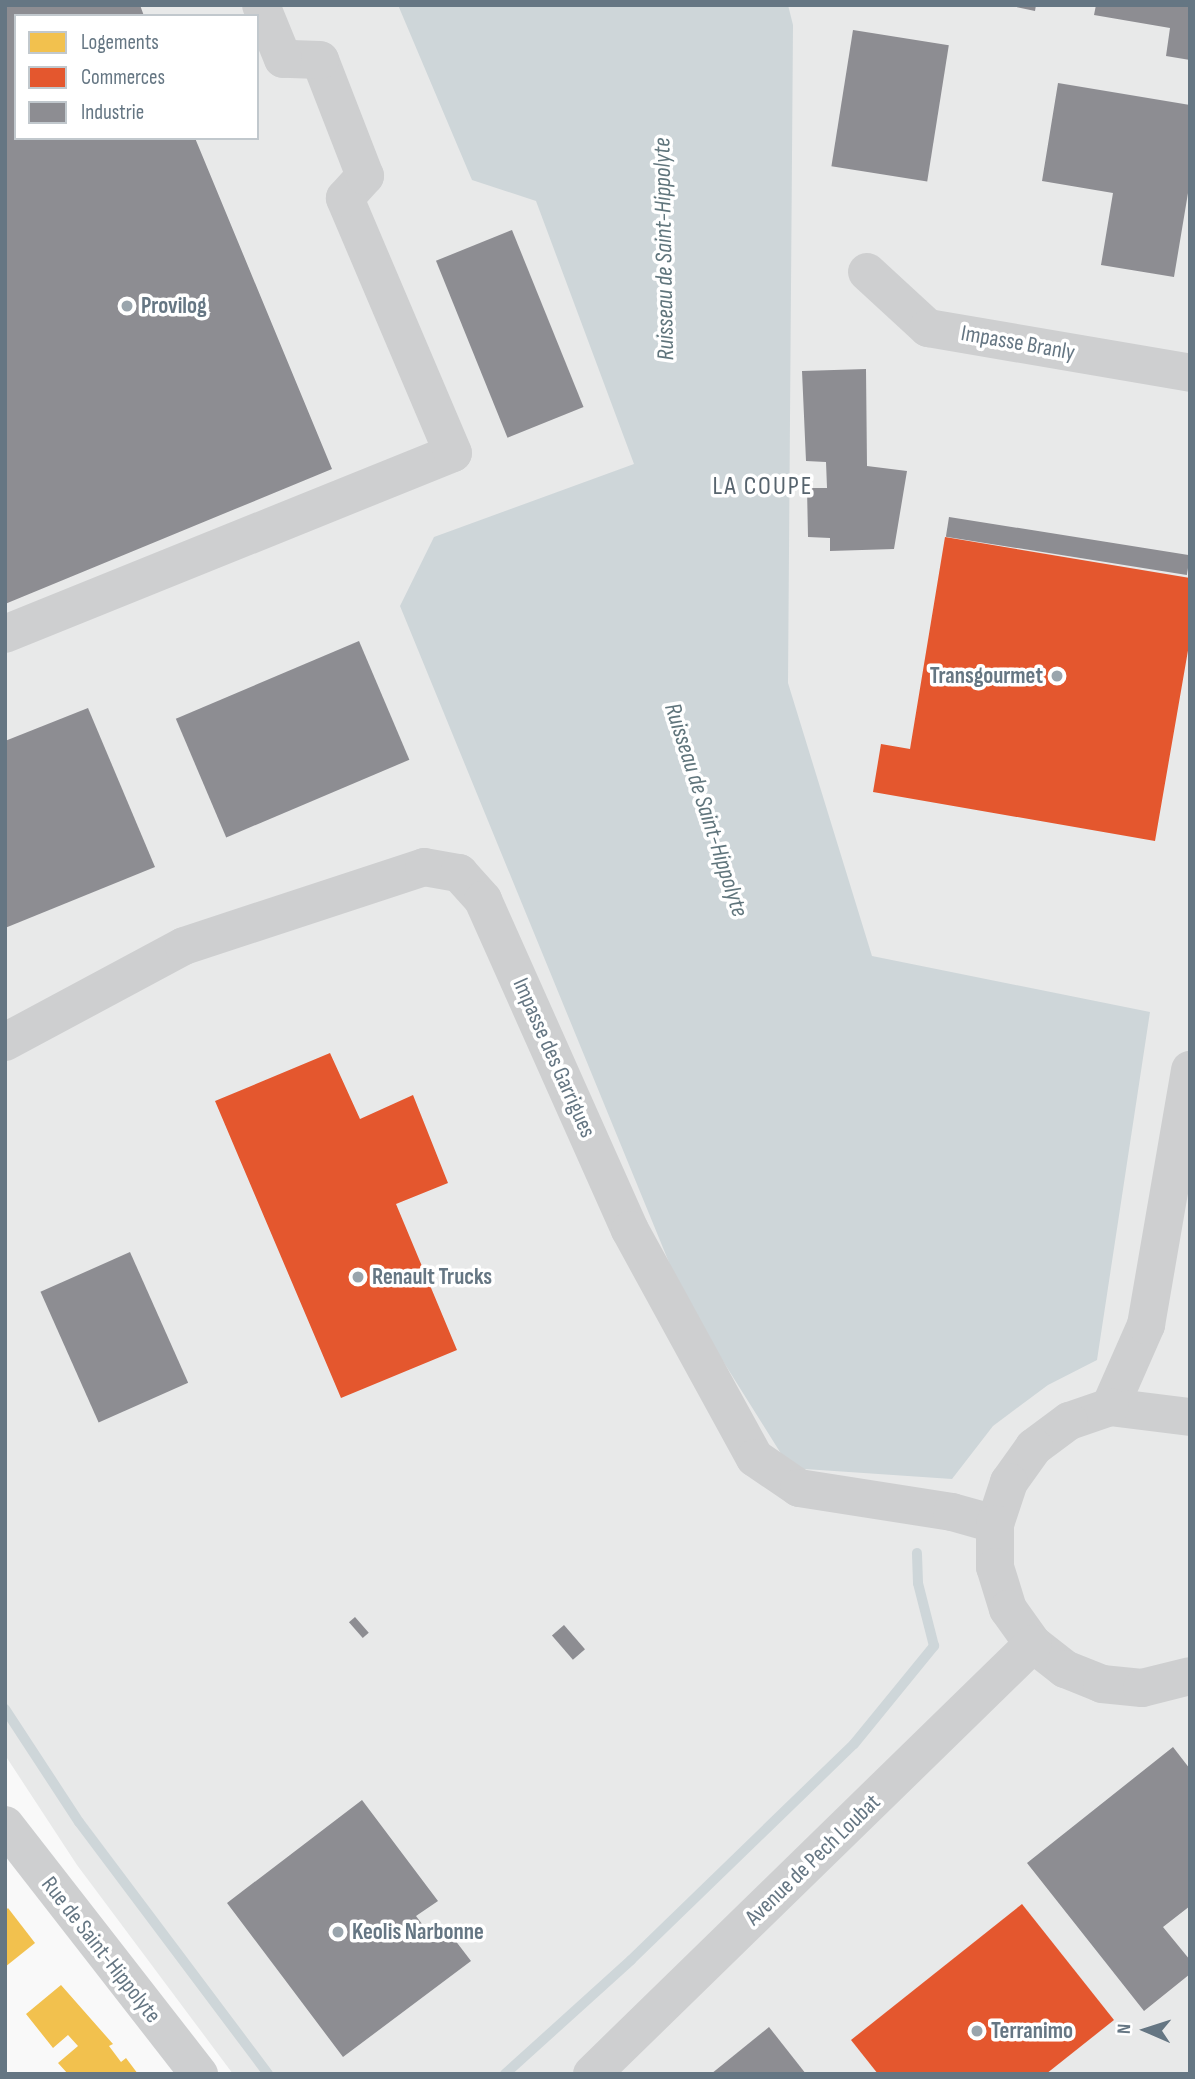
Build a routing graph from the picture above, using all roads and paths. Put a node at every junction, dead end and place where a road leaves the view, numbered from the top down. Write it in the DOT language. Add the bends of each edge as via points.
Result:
graph roads {
  1 [pos="261,5"];
  2 [pos="867,272"];
  3 [pos="1190,373"];
  4 [pos="5,634"];
  5 [pos="5,1042"];
  6 [pos="1190,1070"];
  7 [pos="1110,1407"];
  8 [pos="1190,1417"];
  9 [pos="995,1524"];
  10 [pos="1032,1644"];
  11 [pos="1190,1676"];
  12 [pos="5,1825"];
  13 [pos="199,2074"];
  14 [pos="592,2074"];
  1 -- 4 [label="street" via="284,59 320,60 365,176 345,198 453,453"];
  2 -- 3 [label="street, Impasse Branly" via="928,328"];
  5 -- 9 [label="street, Impasse des Garrigues" via="184,946 425,867 459,873 483,900 630,1230 755,1458 799,1488 952,1512"];
  6 -- 7 [label="street" via="1146,1325"];
  7 -- 8 [label="street"];
  7 -- 9 [label="street" via="1069,1421 1034,1447 1009,1482"];
  9 -- 10 [label="street" via="998,1578 1008,1609"];
  10 -- 11 [label="street" via="1065,1669 1102,1684 1142,1688"];
  10 -- 14 [label="street, Avenue de Pech Loubat"];
  12 -- 13 [label="street, Rue de Saint-Hippolyte"];
}
